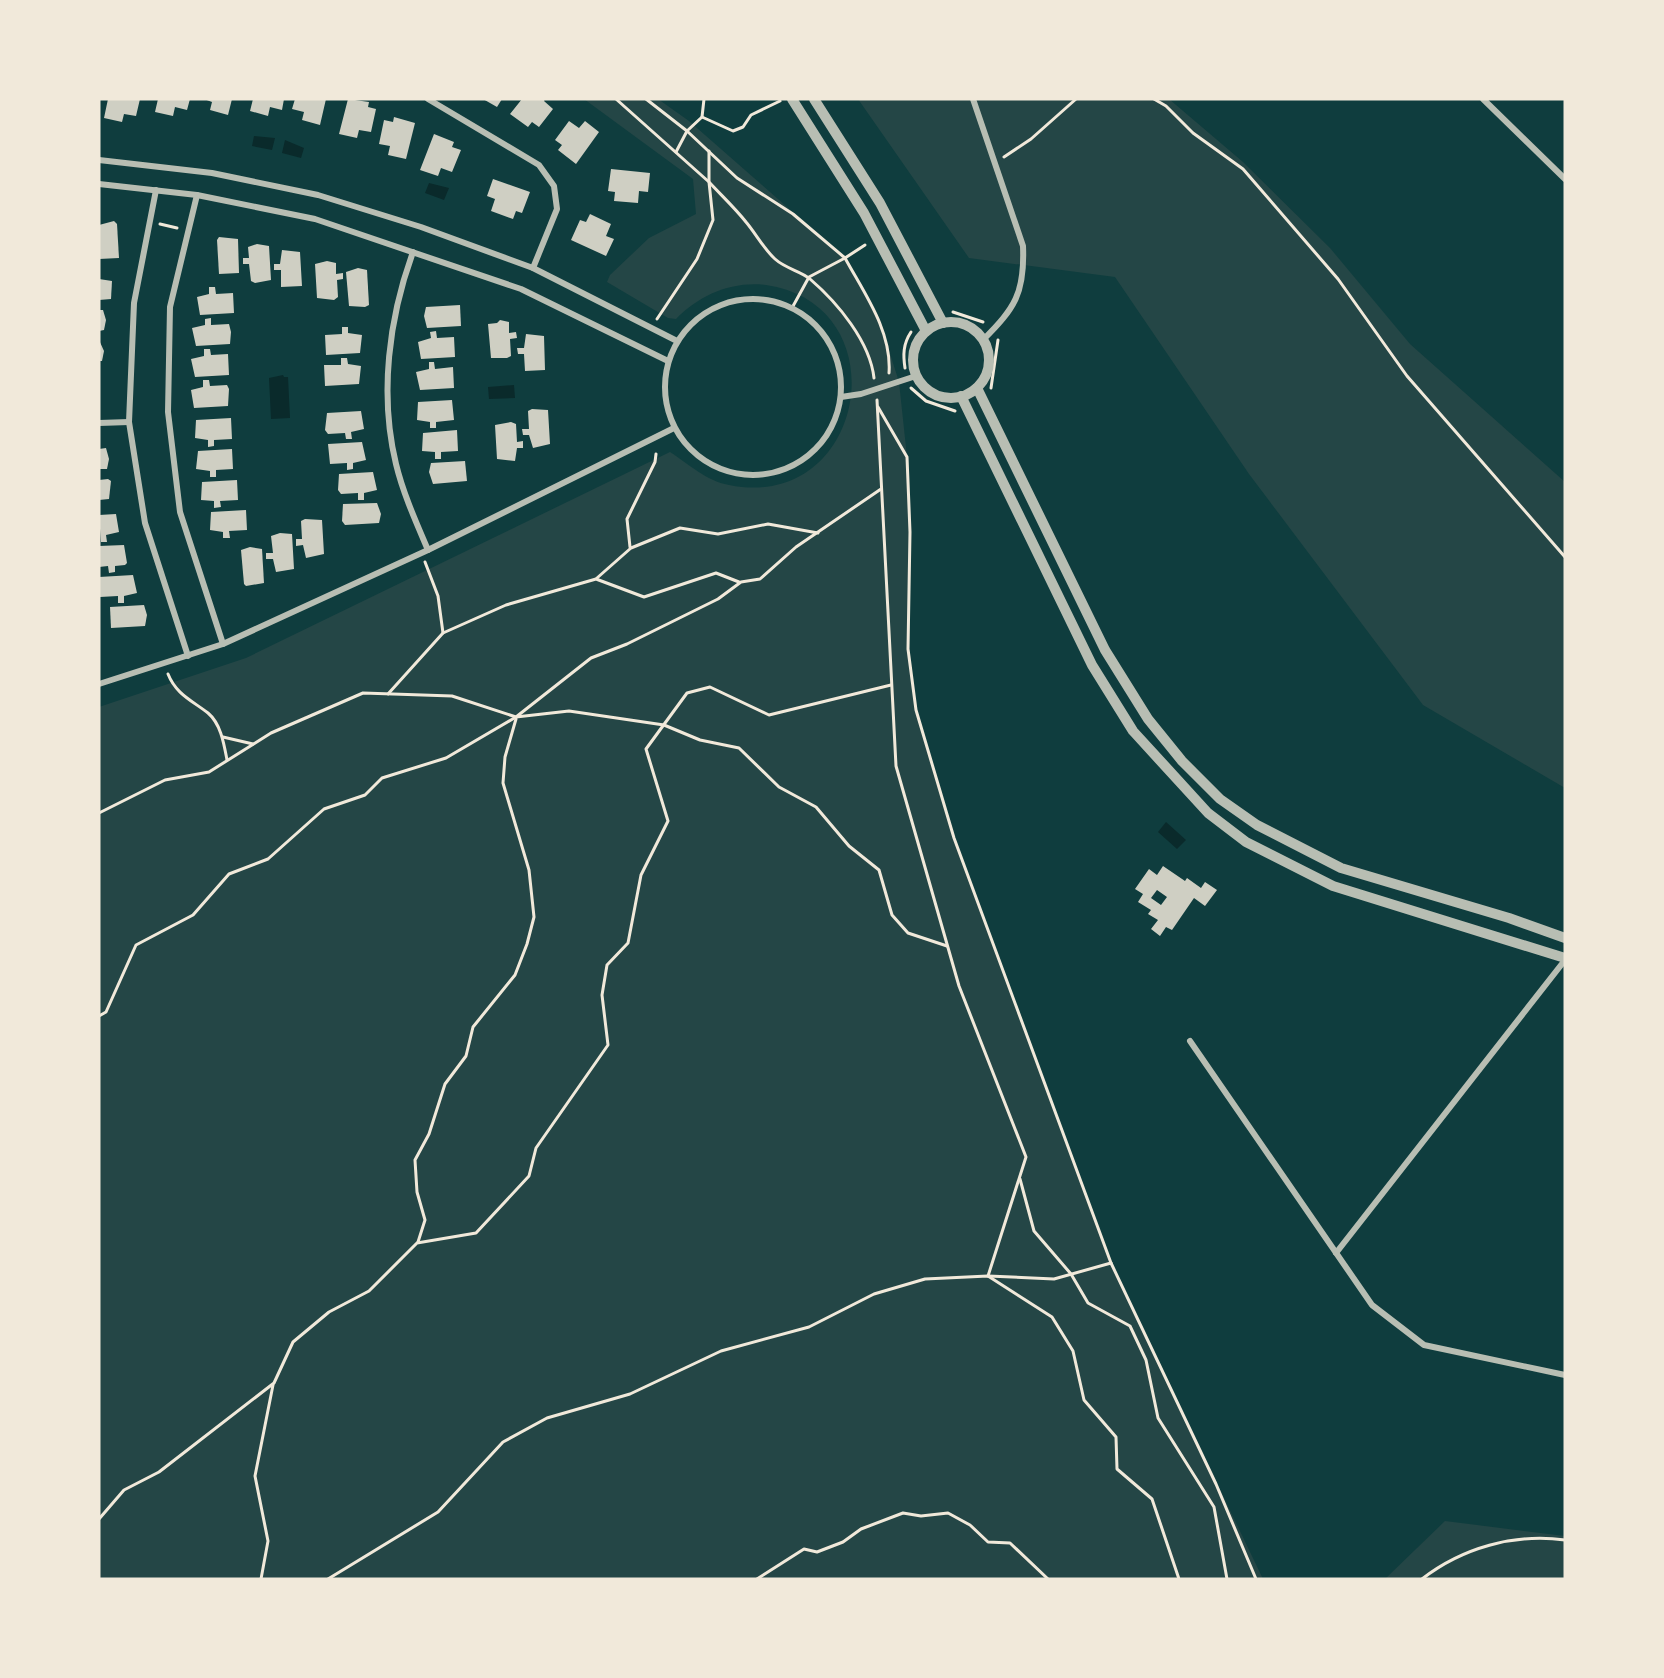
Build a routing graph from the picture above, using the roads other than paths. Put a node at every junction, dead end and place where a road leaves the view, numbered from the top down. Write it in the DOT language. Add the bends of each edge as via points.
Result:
graph roads {
  1 [pos="428,99"];
  2 [pos="792,99"];
  3 [pos="814,99"];
  4 [pos="973,99"];
  5 [pos="1483,99"];
  6 [pos="99,160"];
  7 [pos="1565,179"];
  8 [pos="99,184"];
  9 [pos="156,190"];
  10 [pos="197,195"];
  11 [pos="413,252"];
  12 [pos="533,268"];
  13 [pos="943,323"];
  14 [pos="926,331"];
  15 [pos="987,336"];
  16 [pos="677,341"];
  17 [pos="668,361"];
  18 [pos="916,376"];
  19 [pos="976,388"];
  20 [pos="962,396"];
  21 [pos="841,397"];
  22 [pos="129,422"];
  23 [pos="99,423"];
  24 [pos="674,428"];
  25 [pos="425,551"];
  26 [pos="223,644"];
  27 [pos="188,656"];
  28 [pos="99,684"];
  29 [pos="1565,938"];
  30 [pos="1565,959"];
  31 [pos="1190,1041"];
  32 [pos="1336,1253"];
  33 [pos="1565,1375"];
  1 -- 12 [label="street" via="539,165 554,186 557,209"];
  2 -- 14 [label="street" via="864,213"];
  3 -- 13 [label="street" via="880,203"];
  4 -- 15 [label="street" via="1023,246 1024,272 1015,304"];
  5 -- 7 [label="street"];
  6 -- 12 [label="street" via="212,173 318,195"];
  8 -- 9 [label="street"];
  9 -- 10 [label="street"];
  9 -- 22 [label="street" via="134,303"];
  10 -- 11 [label="street" via="315,219"];
  10 -- 26 [label="street" via="170,306 168,412 180,512"];
  11 -- 17 [label="street" via="521,289"];
  11 -- 25 [label="street" via="391,335 388,398 396,463"];
  12 -- 16 [label="street"];
  13 -- 14 [label="street"];
  13 -- 15 [label="street" via="967,325"];
  14 -- 18 [label="street" via="914,350"];
  15 -- 19 [label="street" via="989,365"];
  16 -- 17 [label="street"];
  16 -- 21 [label="street" via="693,321 716,306 767,299 810,319 825,336 838,365"];
  17 -- 24 [label="street" via="664,383 666,406"];
  18 -- 20 [label="street" via="933,394 945,398"];
  18 -- 21 [label="street"];
  19 -- 20 [label="street"];
  19 -- 29 [label="street" via="1105,650 1148,719 1220,799 1257,825 1341,868"];
  20 -- 30 [label="street" via="1092,665 1132,731 1208,813 1246,842 1333,886"];
  21 -- 24 [label="street" via="835,421 822,443 804,460 781,471 756,476 708,464 688,448"];
  22 -- 23 [label="street"];
  22 -- 27 [label="street" via="145,523"];
  24 -- 25 [label="street"];
  25 -- 26 [label="street"];
  26 -- 27 [label="street"];
  27 -- 28 [label="street"];
  30 -- 32 [label="street"];
  31 -- 32 [label="street"];
  32 -- 33 [label="street" via="1372,1305 1424,1345"];
}
